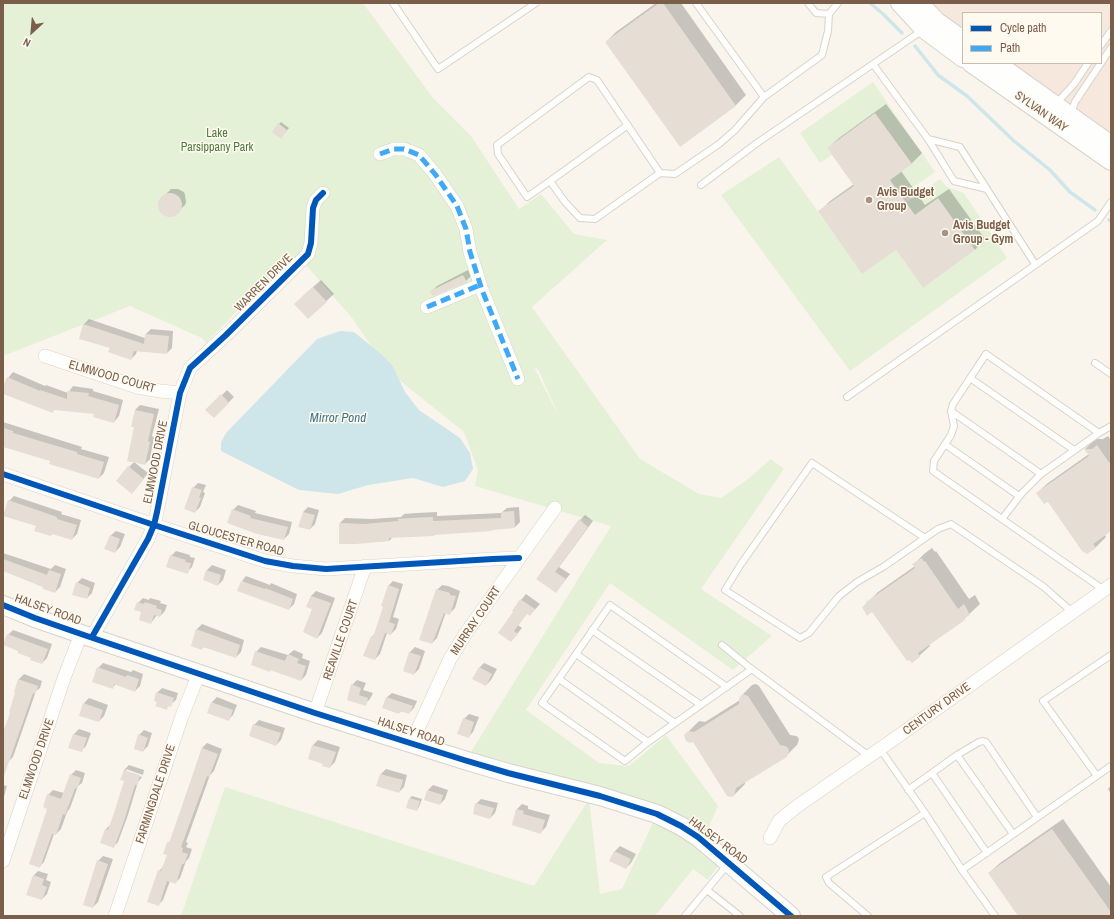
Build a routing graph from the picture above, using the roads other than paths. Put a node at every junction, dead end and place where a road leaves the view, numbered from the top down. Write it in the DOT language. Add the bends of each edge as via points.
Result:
graph roads {
  1 [pos="393,3"];
  2 [pos="536,3"];
  3 [pos="696,3"];
  4 [pos="808,3"];
  5 [pos="838,3"];
  6 [pos="900,3"];
  7 [pos="919,3"];
  8 [pos="828,14"];
  9 [pos="930,25"];
  10 [pos="1111,31"];
  11 [pos="962,40"];
  12 [pos="1102,44"];
  13 [pos="1111,48"];
  14 [pos="962,57"];
  15 [pos="1102,62"];
  16 [pos="873,64"];
  17 [pos="973,64"];
  18 [pos="997,64"];
  19 [pos="1087,64"];
  20 [pos="1100,64"];
  21 [pos="764,97"];
  22 [pos="1049,109"];
  23 [pos="1069,124"];
  24 [pos="628,125"];
  25 [pos="928,139"];
  26 [pos="1111,145"];
  27 [pos="380,154"];
  28 [pos="1111,161"];
  29 [pos="660,173"];
  30 [pos="550,181"];
  31 [pos="701,185"];
  32 [pos="987,189"];
  33 [pos="323,193"];
  34 [pos="1111,202"];
  35 [pos="1035,264"];
  36 [pos="480,285"];
  37 [pos="427,307"];
  38 [pos="45,356"];
  39 [pos="1095,363"];
  40 [pos="188,372"];
  41 [pos="1111,374"];
  42 [pos="970,378"];
  43 [pos="518,379"];
  44 [pos="180,393"];
  45 [pos="847,397"];
  46 [pos="951,411"];
  47 [pos="1111,426"];
  48 [pos="1099,433"];
  49 [pos="946,445"];
  50 [pos="1074,450"];
  51 [pos="3,474"];
  52 [pos="1042,474"];
  53 [pos="1019,496"];
  54 [pos="556,508"];
  55 [pos="1002,519"];
  56 [pos="154,525"];
  57 [pos="925,538"];
  58 [pos="519,558"];
  59 [pos="366,566"];
  60 [pos="1108,587"];
  61 [pos="3,605"];
  62 [pos="1072,612"];
  63 [pos="592,630"];
  64 [pos="87,636"];
  65 [pos="722,645"];
  66 [pos="576,654"];
  67 [pos="1111,654"];
  68 [pos="752,669"];
  69 [pos="199,673"];
  70 [pos="560,679"];
  71 [pos="727,687"];
  72 [pos="701,705"];
  73 [pos="315,713"];
  74 [pos="675,723"];
  75 [pos="648,742"];
  76 [pos="411,744"];
  77 [pos="875,753"];
  78 [pos="957,755"];
  79 [pos="1111,766"];
  80 [pos="932,773"];
  81 [pos="1097,776"];
  82 [pos="908,790"];
  83 [pos="925,814"];
  84 [pos="1037,817"];
  85 [pos="1013,834"];
  86 [pos="770,838"];
  87 [pos="987,852"];
  88 [pos="3,861"];
  89 [pos="730,863"];
  90 [pos="962,870"];
  91 [pos="706,890"];
  92 [pos="732,910"];
  93 [pos="115,916"];
  94 [pos="685,916"];
  95 [pos="727,916"];
  96 [pos="740,916"];
  97 [pos="791,916"];
  98 [pos="868,916"];
  99 [pos="995,916"];
  1 -- 2 [label="lane" via="438,69"];
  3 -- 21 [label="lane"];
  4 -- 8 [label="lane" via="816,13"];
  5 -- 8 [label="lane"];
  6 -- 9 [label="street"];
  7 -- 9 [label="street"];
  8 -- 21 [label="lane" via="828,31 822,54"];
  9 -- 11 [label="street"];
  9 -- 14 [label="street"];
  9 -- 16 [label="lane"];
  10 -- 12 [label="lane"];
  13 -- 15 [label="lane"];
  16 -- 25 [label="lane"];
  16 -- 31 [label="lane" via="757,143"];
  17 -- 22 [label="street, SYLVAN WAY"];
  18 -- 22 [label="street, SYLVAN WAY"];
  19 -- 22 [label="lane" via="1070,89"];
  20 -- 23 [label="lane" via="1075,102"];
  21 -- 29 [label="lane" via="720,144 675,174"];
  22 -- 23 [label="street, SYLVAN WAY"];
  23 -- 26 [label="street, SYLVAN WAY"];
  23 -- 28 [label="street, SYLVAN WAY"];
  24 -- 29 [label="lane"];
  24 -- 30 [label="lane"];
  24 -- 30 [label="lane" via="598,80 589,77 497,144 498,154 527,197"];
  25 -- 32 [label="lane" via="960,147"];
  25 -- 32 [label="lane" via="954,181"];
  27 -- 36 [label="street" via="394,149 411,151 419,155 435,174 456,206 466,229"];
  29 -- 30 [label="lane" via="595,219 580,218"];
  32 -- 35 [label="lane"];
  33 -- 40 [label="street, WARREN DRIVE" via="313,208 308,254"];
  34 -- 35 [label="lane" via="1098,221"];
  35 -- 45 [label="lane"];
  36 -- 37 [label="street"];
  36 -- 43 [label="street"];
  38 -- 44 [label="street, ELMWOOD COURT" via="137,387"];
  39 -- 41 [label="lane"];
  40 -- 44 [label="street, ELMWOOD DRIVE"];
  42 -- 46 [label="lane"];
  42 -- 48 [label="lane" via="986,354"];
  42 -- 50 [label="lane"];
  44 -- 56 [label="street, ELMWOOD DRIVE"];
  46 -- 49 [label="lane" via="954,426"];
  46 -- 52 [label="lane"];
  47 -- 48 [label="lane"];
  48 -- 50 [label="lane"];
  49 -- 53 [label="lane"];
  49 -- 55 [label="lane" via="934,461 934,471"];
  50 -- 52 [label="lane"];
  51 -- 56 [label="street, GLOUCESTER ROAD"];
  52 -- 53 [label="lane"];
  53 -- 55 [label="lane"];
  54 -- 58 [label="street, MURRAY COURT"];
  55 -- 60 [label="lane"];
  56 -- 59 [label="street, GLOUCESTER ROAD" via="272,562 326,569"];
  56 -- 64 [label="street, ELMWOOD DRIVE" via="148,539"];
  57 -- 57 [label="lane" via="812,463 725,590 800,638 810,633 839,596"];
  57 -- 62 [label="lane" via="951,524 1044,587"];
  58 -- 59 [label="street, GLOUCESTER ROAD"];
  58 -- 76 [label="street, MURRAY COURT" via="450,659"];
  59 -- 73 [label="street, REAVILLE COURT"];
  60 -- 62 [label="street, CENTURY DRIVE"];
  61 -- 64 [label="street, HALSEY ROAD"];
  62 -- 77 [label="street, CENTURY DRIVE"];
  63 -- 66 [label="lane"];
  63 -- 71 [label="lane" via="610,605"];
  63 -- 72 [label="lane"];
  64 -- 69 [label="street, HALSEY ROAD"];
  64 -- 88 [label="street, ELMWOOD DRIVE" via="62,686"];
  65 -- 68 [label="lane"];
  66 -- 70 [label="lane"];
  66 -- 74 [label="lane"];
  67 -- 81 [label="lane" via="1043,701"];
  68 -- 71 [label="lane"];
  68 -- 77 [label="lane"];
  69 -- 73 [label="street, HALSEY ROAD"];
  69 -- 93 [label="street, FARMINGDALE DRIVE" via="182,716"];
  70 -- 75 [label="lane"];
  70 -- 75 [label="lane" via="542,703 626,761"];
  71 -- 72 [label="lane"];
  72 -- 74 [label="lane"];
  73 -- 76 [label="street, HALSEY ROAD"];
  74 -- 75 [label="lane"];
  76 -- 89 [label="street, HALSEY ROAD" via="657,814 698,837"];
  77 -- 82 [label="lane"];
  77 -- 86 [label="street, CENTURY DRIVE" via="796,807 779,821"];
  78 -- 80 [label="lane"];
  78 -- 84 [label="lane" via="979,742 986,742"];
  78 -- 85 [label="lane"];
  79 -- 81 [label="lane"];
  80 -- 82 [label="lane"];
  80 -- 87 [label="lane"];
  81 -- 84 [label="lane"];
  82 -- 83 [label="lane"];
  83 -- 90 [label="lane"];
  83 -- 98 [label="lane" via="826,877"];
  84 -- 85 [label="lane"];
  85 -- 87 [label="lane"];
  87 -- 90 [label="lane"];
  89 -- 91 [label="lane"];
  89 -- 97 [label="street, HALSEY ROAD"];
  90 -- 99 [label="lane"];
  91 -- 92 [label="lane"];
  91 -- 94 [label="lane"];
  92 -- 95 [label="lane"];
  92 -- 96 [label="lane"];
}
